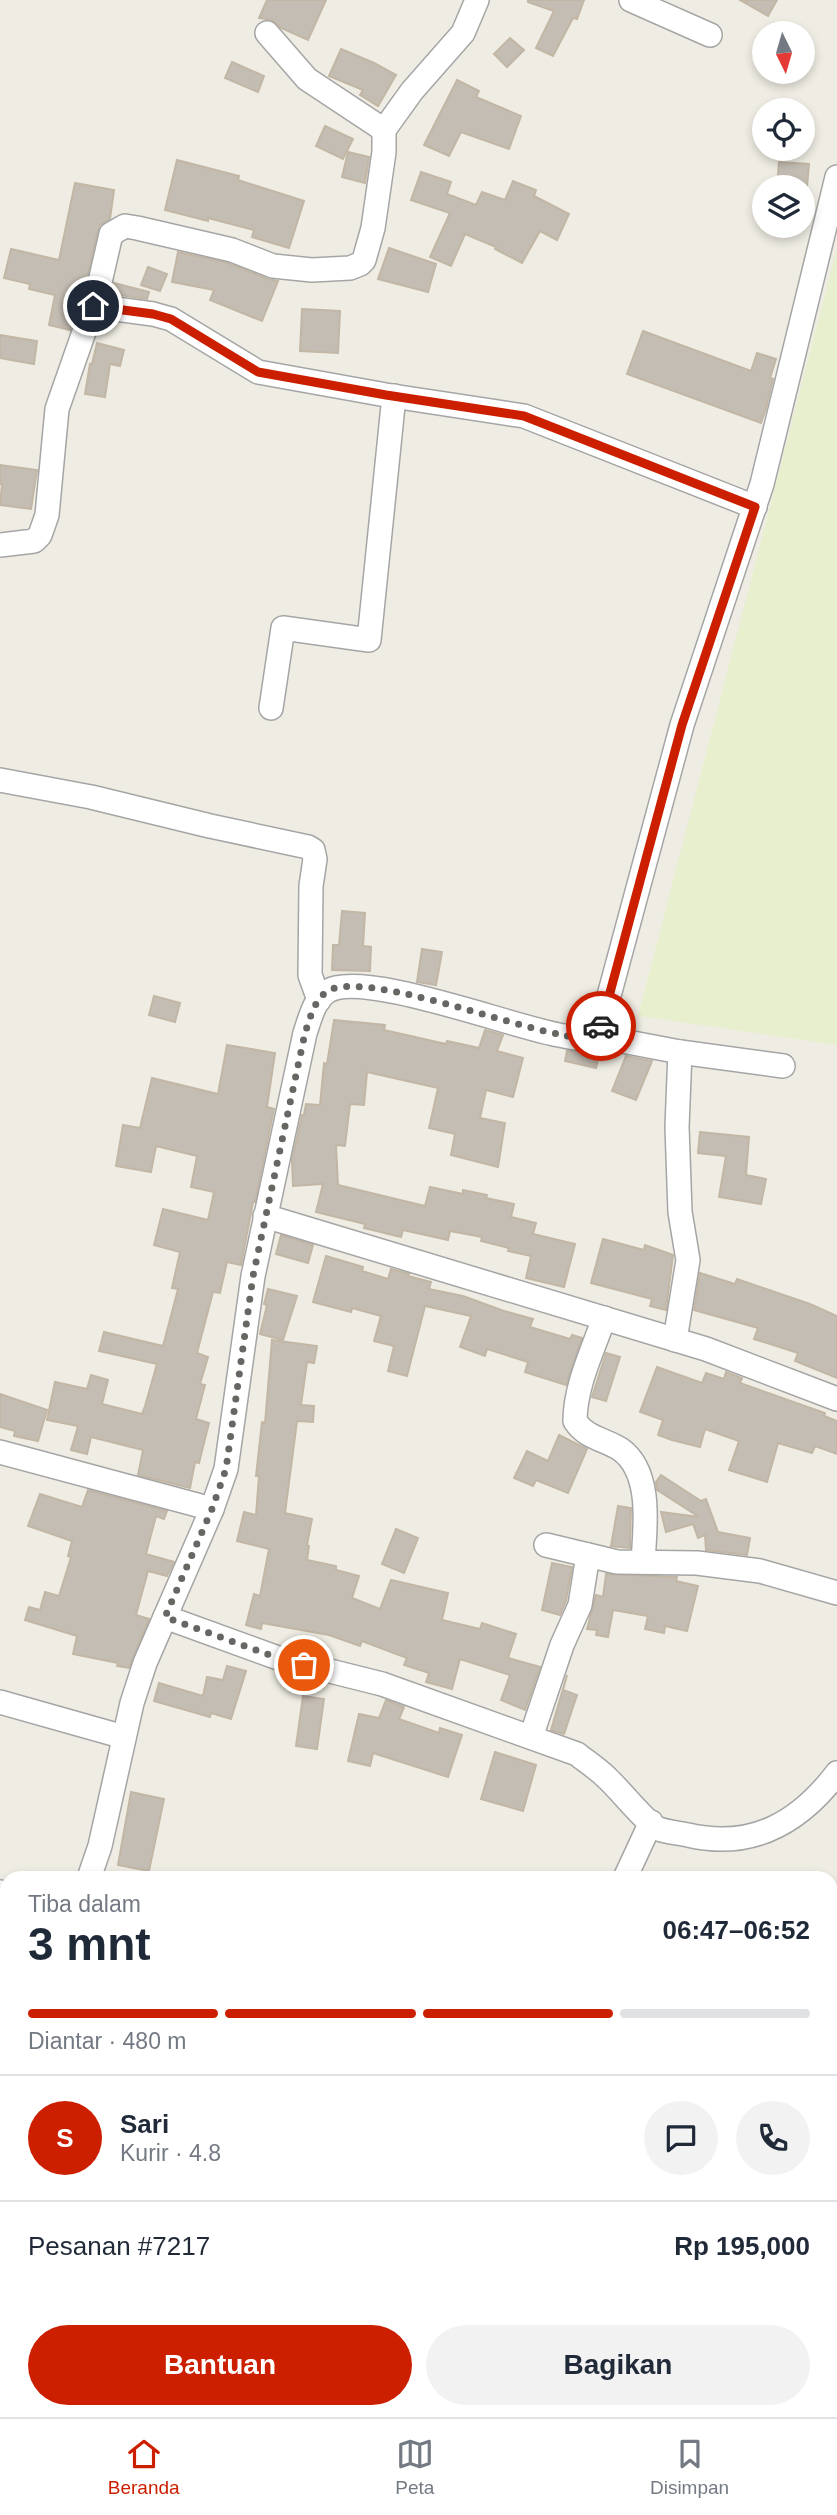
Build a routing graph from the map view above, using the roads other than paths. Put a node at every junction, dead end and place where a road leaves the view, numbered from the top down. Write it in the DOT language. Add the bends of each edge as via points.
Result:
graph roads {
  1 [pos="477,0"];
  2 [pos="631,0"];
  3 [pos="267,33"];
  4 [pos="710,35"];
  5 [pos="384,130"];
  6 [pos="837,177"];
  7 [pos="93,306"];
  8 [pos="394,396"];
  9 [pos="755,507"];
  10 [pos="0,545"];
  11 [pos="271,708"];
  12 [pos="0,780"];
  13 [pos="318,999"];
  14 [pos="596,1036"];
  15 [pos="680,1052"];
  16 [pos="783,1066"];
  17 [pos="265,1216"];
  18 [pos="604,1318"];
  19 [pos="675,1340"];
  20 [pos="837,1399"];
  21 [pos="0,1452"];
  22 [pos="212,1509"];
  23 [pos="546,1545"];
  24 [pos="588,1555"];
  25 [pos="643,1562"];
  26 [pos="837,1593"];
  27 [pos="165,1617"];
  28 [pos="0,1702"];
  29 [pos="124,1737"];
  30 [pos="531,1737"];
  31 [pos="837,1773"];
  32 [pos="651,1822"];
  33 [pos="91,1871"];
  34 [pos="628,1871"];
  1 -- 5 [label="street" via="463,33"];
  2 -- 4 [label="street"];
  3 -- 5 [label="street" via="307,79"];
  5 -- 7 [label="street" via="373,228 360,264 312,270 273,266 232,250 125,226 111,234"];
  6 -- 9 [label="street"];
  7 -- 8 [label="street" via="171,319 258,372"];
  7 -- 10 [label="street" via="57,409 42,530 34,541"];
  8 -- 9 [label="street" via="524,416"];
  8 -- 11 [label="street" via="369,640 284,628"];
  9 -- 14 [label="street" via="682,725"];
  12 -- 13 [label="street" via="308,846 315,859 310,975"];
  13 -- 14 [label="street" via="337,987 363,986 544,1032 584,1039"];
  13 -- 17 [label="street" via="305,1033"];
  14 -- 15 [label="street"];
  15 -- 16 [label="street"];
  15 -- 19 [label="street" via="680,1212 688,1259"];
  17 -- 18 [label="street"];
  17 -- 22 [label="street" via="231,1443"];
  18 -- 19 [label="street"];
  18 -- 25 [label="street" via="579,1392 575,1421 588,1434 621,1450 632,1463 645,1498"];
  19 -- 20 [label="street"];
  21 -- 22 [label="street"];
  22 -- 27 [label="street"];
  23 -- 24 [label="street"];
  24 -- 25 [label="street"];
  24 -- 30 [label="street" via="580,1605"];
  25 -- 26 [label="street" via="760,1571"];
  27 -- 29 [label="street" via="145,1663"];
  27 -- 30 [label="street" via="278,1658 382,1684"];
  28 -- 29 [label="street"];
  29 -- 33 [label="street"];
  30 -- 32 [label="street" via="577,1754 604,1774"];
  31 -- 32 [label="street" via="821,1794 780,1825 753,1837 696,1837 656,1828"];
  32 -- 34 [label="street"];
}
